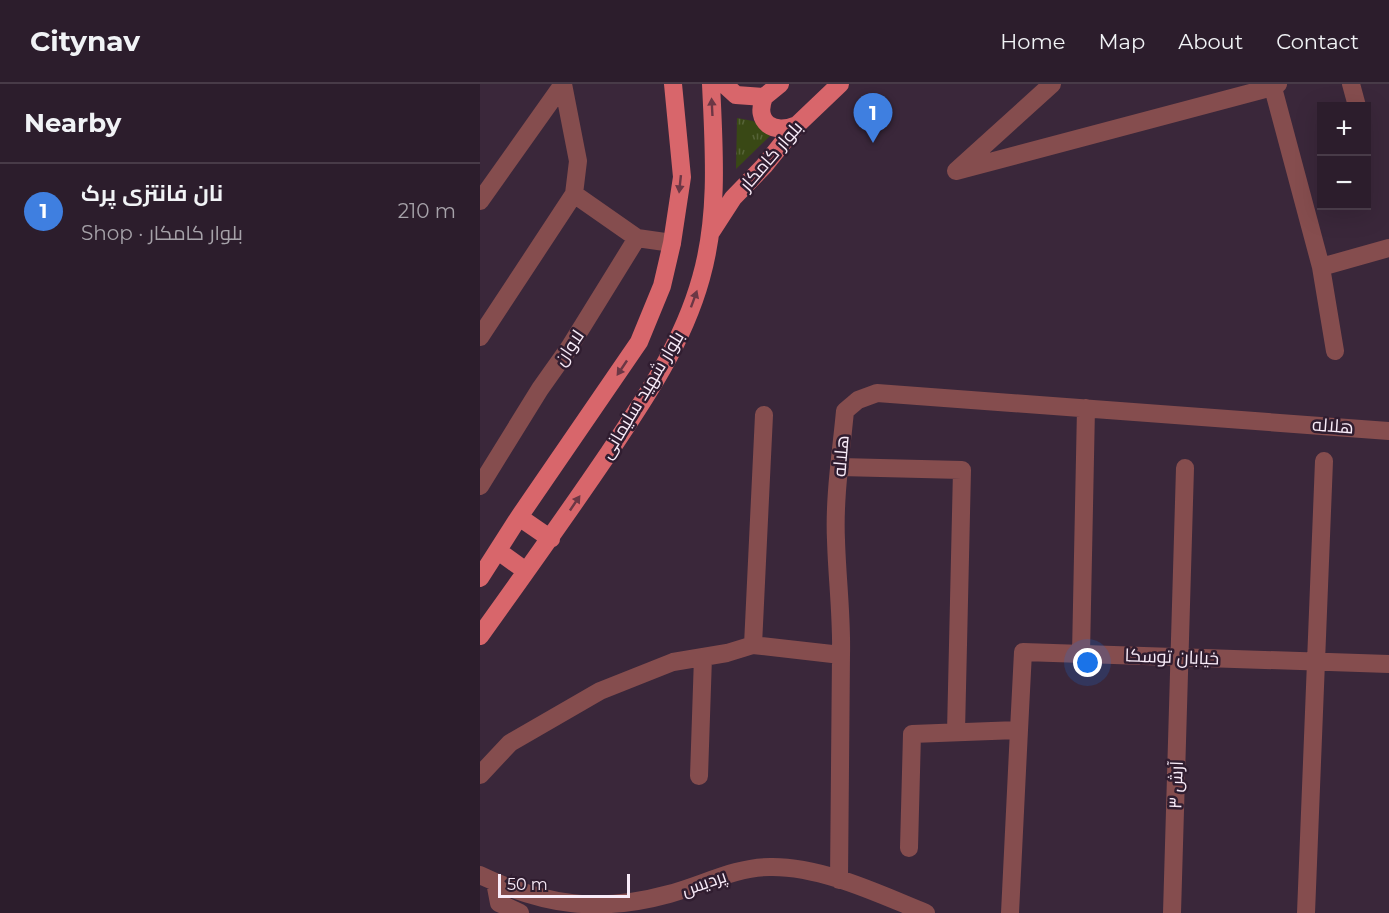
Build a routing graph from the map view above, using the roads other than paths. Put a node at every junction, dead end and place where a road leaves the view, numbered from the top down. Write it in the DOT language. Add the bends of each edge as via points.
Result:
graph roads {
  1 [pos="563,84"];
  2 [pos="673,84"];
  3 [pos="711,84"];
  4 [pos="724,84"];
  5 [pos="780,84"];
  6 [pos="840,84"];
  7 [pos="1052,84"];
  8 [pos="1351,84"];
  9 [pos="1274,85"];
  10 [pos="764,97"];
  11 [pos="1356,102"];
  12 [pos="797,125"];
  13 [pos="574,194"];
  14 [pos="480,201"];
  15 [pos="710,234"];
  16 [pos="637,238"];
  17 [pos="672,243"];
  18 [pos="1389,248"];
  19 [pos="1322,267"];
  20 [pos="480,338"];
  21 [pos="1335,351"];
  22 [pos="1086,408"];
  23 [pos="764,415"];
  24 [pos="1389,431"];
  25 [pos="1324,461"];
  26 [pos="840,468"];
  27 [pos="1185,468"];
  28 [pos="480,486"];
  29 [pos="519,517"];
  30 [pos="551,539"];
  31 [pos="498,551"];
  32 [pos="526,571"];
  33 [pos="480,578"];
  34 [pos="480,636"];
  35 [pos="753,645"];
  36 [pos="1081,654"];
  37 [pos="841,655"];
  38 [pos="703,657"];
  39 [pos="1179,657"];
  40 [pos="1316,662"];
  41 [pos="1389,664"];
  42 [pos="1019,730"];
  43 [pos="956,732"];
  44 [pos="480,775"];
  45 [pos="699,776"];
  46 [pos="909,848"];
  47 [pos="488,879"];
  48 [pos="839,880"];
  49 [pos="520,913"];
  50 [pos="926,913"];
  51 [pos="1010,913"];
  52 [pos="1172,913"];
  53 [pos="1306,913"];
  1 -- 13 [label="street" via="578,161"];
  1 -- 14 [label="street"];
  2 -- 17 [label="main road, بلوار شهید سلیمانی, one-way" via="682,177"];
  15 -- 3 [label="main road, بلوار شهید سلیمانی, one-way" via="715,164"];
  4 -- 10 [label="main road" via="736,95"];
  5 -- 10 [label="main road"];
  6 -- 12 [label="main road, بلوار کامکار"];
  7 -- 9 [label="street" via="956,171"];
  8 -- 11 [label="street"];
  9 -- 19 [label="street"];
  10 -- 12 [label="main road" via="760,107 768,124 786,130"];
  12 -- 15 [label="main road, بلوار کامکار" via="734,198"];
  13 -- 16 [label="street"];
  13 -- 20 [label="street"];
  30 -- 15 [label="main road, بلوار شهید سلیمانی, one-way" via="678,341 701,279"];
  16 -- 17 [label="street"];
  16 -- 28 [label="street, لاوان"];
  17 -- 29 [label="main road, بلوار شهید سلیمانی, one-way" via="662,286 639,342"];
  18 -- 19 [label="street"];
  19 -- 21 [label="street"];
  22 -- 24 [label="street, هلاله"];
  22 -- 26 [label="street, هلاله" via="877,393 858,400 845,411"];
  22 -- 36 [label="street"];
  23 -- 35 [label="street"];
  25 -- 40 [label="street"];
  26 -- 37 [label="street, هلاله" via="836,538"];
  26 -- 43 [label="street" via="962,470"];
  27 -- 39 [label="street, آرش ۳"];
  29 -- 30 [label="main road"];
  29 -- 31 [label="main road, بلوار شهید سلیمانی"];
  30 -- 32 [label="main road, بلوار شهید سلیمانی"];
  31 -- 32 [label="main road"];
  31 -- 33 [label="main road, بلوار شهید سلیمانی"];
  32 -- 34 [label="main road, بلوار شهید سلیمانی"];
  35 -- 37 [label="street"];
  35 -- 38 [label="street"];
  36 -- 39 [label="street, خیابان توسکا"];
  36 -- 42 [label="street, خیابان توسکا" via="1023,652"];
  37 -- 48 [label="street, هلاله"];
  38 -- 44 [label="street" via="673,662 600,691 510,743"];
  38 -- 45 [label="street"];
  39 -- 40 [label="street, خیابان توسکا"];
  39 -- 52 [label="street, آرش ۳"];
  40 -- 41 [label="street, خیابان توسکا"];
  40 -- 53 [label="street"];
  42 -- 43 [label="street"];
  42 -- 51 [label="street"];
  43 -- 46 [label="street" via="912,734"];
  47 -- 48 [label="street, پردیس" via="556,903 605,907 668,895 743,869 760,867 790,867"];
  47 -- 49 [label="street" via="499,903"];
  48 -- 50 [label="street, پردیس"];
}
